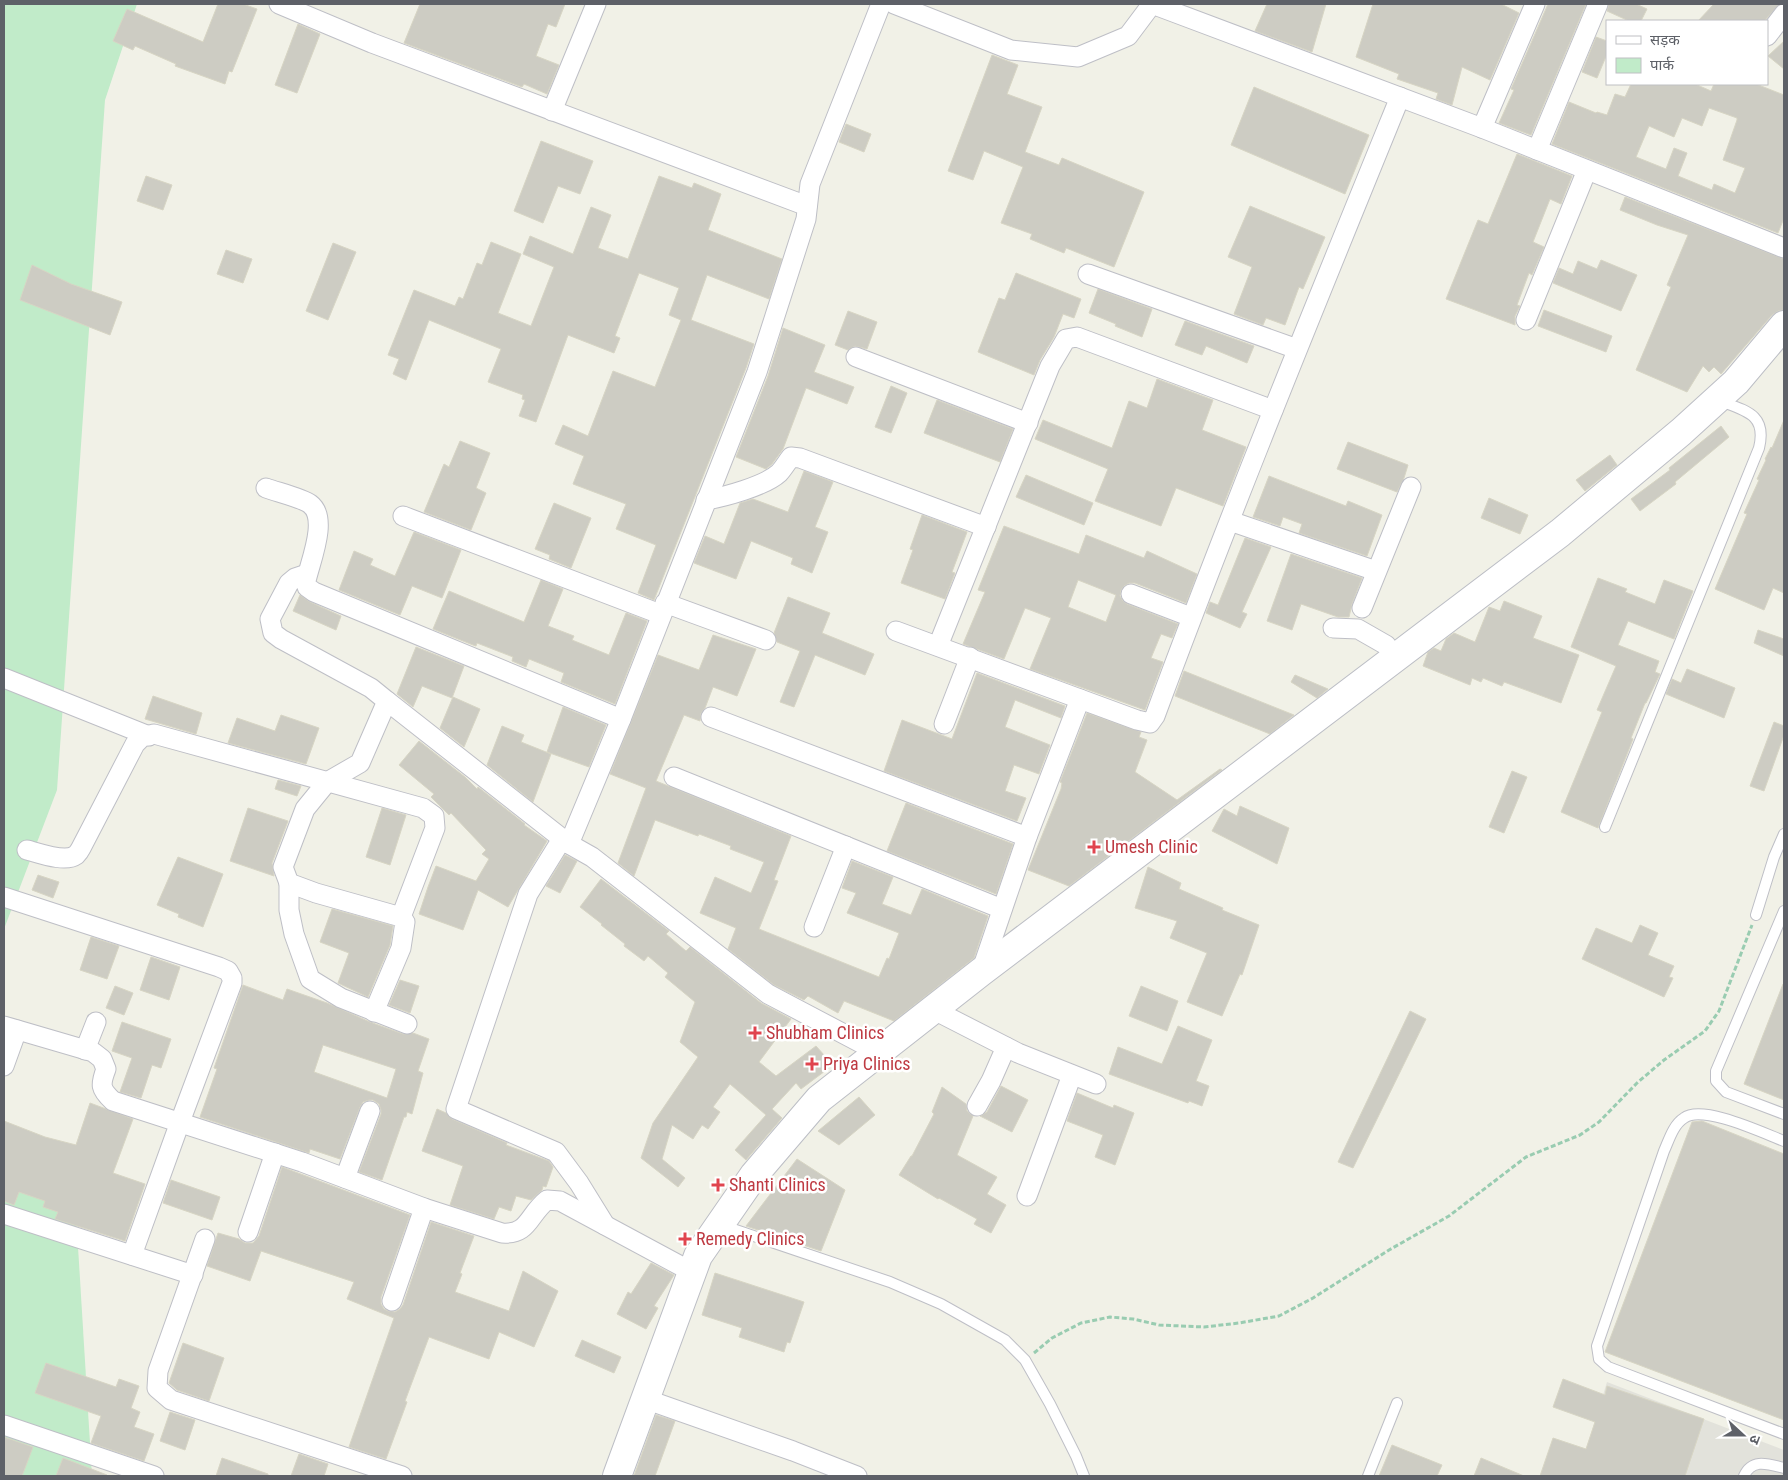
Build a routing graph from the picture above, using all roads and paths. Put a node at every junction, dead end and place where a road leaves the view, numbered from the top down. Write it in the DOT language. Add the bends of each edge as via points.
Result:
graph roads {
  1 [pos="279,4"];
  2 [pos="596,4"];
  3 [pos="880,4"];
  4 [pos="894,4"];
  5 [pos="1535,4"];
  6 [pos="1598,4"];
  7 [pos="1784,14"];
  8 [pos="1768,35"];
  9 [pos="1400,97"];
  10 [pos="552,111"];
  11 [pos="1482,128"];
  12 [pos="1537,150"];
  13 [pos="1587,170"];
  14 [pos="807,206"];
  15 [pos="1784,248"];
  16 [pos="1088,274"];
  17 [pos="1526,320"];
  18 [pos="1784,325"];
  19 [pos="1297,349"];
  20 [pos="856,357"];
  21 [pos="1717,400"];
  22 [pos="1273,410"];
  23 [pos="1028,422"];
  24 [pos="1411,487"];
  25 [pos="266,488"];
  26 [pos="706,500"];
  27 [pos="403,516"];
  28 [pos="1230,521"];
  29 [pos="986,527"];
  30 [pos="1376,571"];
  31 [pos="307,574"];
  32 [pos="1133,590"];
  33 [pos="1362,608"];
  34 [pos="663,609"];
  35 [pos="1193,613"];
  36 [pos="1333,628"];
  37 [pos="896,631"];
  38 [pos="766,640"];
  39 [pos="938,646"];
  40 [pos="970,657"];
  41 [pos="1395,658"];
  42 [pos="4,678"];
  43 [pos="1080,699"];
  44 [pos="387,701"];
  45 [pos="711,717"];
  46 [pos="620,719"];
  47 [pos="944,724"];
  48 [pos="149,736"];
  49 [pos="674,777"];
  50 [pos="327,782"];
  51 [pos="1605,827"];
  52 [pos="1784,834"];
  53 [pos="1026,837"];
  54 [pos="566,842"];
  55 [pos="846,846"];
  56 [pos="27,850"];
  57 [pos="289,883"];
  58 [pos="4,897"];
  59 [pos="1002,909"];
  60 [pos="1784,911"];
  61 [pos="1756,915"];
  62 [pos="401,917"];
  63 [pos="814,927"];
  64 [pos="981,972"];
  65 [pos="934,1010"];
  66 [pos="374,1012"];
  67 [pos="96,1022"];
  68 [pos="407,1024"];
  69 [pos="11,1028"];
  70 [pos="1006,1047"];
  71 [pos="85,1050"];
  72 [pos="880,1053"];
  73 [pos="4,1066"];
  74 [pos="1072,1074"];
  75 [pos="1096,1084"];
  76 [pos="978,1106"];
  77 [pos="370,1111"];
  78 [pos="1784,1114"];
  79 [pos="180,1122"];
  80 [pos="1784,1141"];
  81 [pos="274,1153"];
  82 [pos="345,1178"];
  83 [pos="1027,1196"];
  84 [pos="424,1208"];
  85 [pos="4,1214"];
  86 [pos="720,1224"];
  87 [pos="606,1226"];
  88 [pos="248,1232"];
  89 [pos="204,1239"];
  90 [pos="132,1255"];
  91 [pos="692,1272"];
  92 [pos="193,1275"];
  93 [pos="392,1301"];
  94 [pos="1025,1360"];
  95 [pos="646,1399"];
  96 [pos="1397,1402"];
  97 [pos="4,1425"];
  98 [pos="1784,1434"];
  99 [pos="1784,1468"];
  100 [pos="154,1476"];
  101 [pos="402,1476"];
  102 [pos="617,1476"];
  103 [pos="857,1476"];
  104 [pos="1084,1476"];
  105 [pos="1368,1476"];
  106 [pos="1744,1476"];
  1 -- 10 [label="street"];
  2 -- 10 [label="street"];
  3 -- 14 [label="street" via="810,184"];
  4 -- 9 [label="street" via="1011,50 1078,57 1128,36 1152,4"];
  5 -- 11 [label="street"];
  6 -- 12 [label="street"];
  7 -- 8 [label="street"];
  9 -- 11 [label="street"];
  9 -- 19 [label="street"];
  10 -- 14 [label="street"];
  11 -- 12 [label="street"];
  12 -- 13 [label="street"];
  13 -- 15 [label="street"];
  13 -- 17 [label="street"];
  14 -- 26 [label="street" via="806,219 757,372"];
  16 -- 19 [label="street"];
  18 -- 21 [label="street"];
  19 -- 22 [label="street"];
  20 -- 23 [label="street"];
  21 -- 41 [label="street" via="1560,533"];
  21 -- 51 [label="lane" via="1738,407 1760,424 1759,448"];
  22 -- 23 [label="street" via="1077,337 1066,339 1050,366"];
  22 -- 28 [label="street"];
  23 -- 29 [label="street"];
  24 -- 30 [label="street"];
  25 -- 31 [label="street" via="310,504 318,512 320,525"];
  26 -- 29 [label="street" via="762,484 779,473 790,458 800,458"];
  26 -- 34 [label="street"];
  27 -- 34 [label="street"];
  28 -- 30 [label="street"];
  28 -- 35 [label="street"];
  29 -- 39 [label="street"];
  30 -- 33 [label="street"];
  31 -- 44 [label="street" via="289,583 276,606 270,620 274,633 371,688"];
  31 -- 46 [label="street" via="307,587 314,592"];
  32 -- 35 [label="street"];
  34 -- 38 [label="street"];
  34 -- 46 [label="street"];
  35 -- 43 [label="street" via="1150,723"];
  36 -- 41 [label="street" via="1358,629 1386,645"];
  37 -- 39 [label="street"];
  39 -- 40 [label="street"];
  40 -- 43 [label="street"];
  40 -- 47 [label="street"];
  41 -- 64 [label="street"];
  42 -- 48 [label="street"];
  43 -- 53 [label="street"];
  44 -- 50 [label="street" via="360,763"];
  44 -- 54 [label="street"];
  45 -- 53 [label="street"];
  46 -- 54 [label="street"];
  48 -- 50 [label="street" via="154,734"];
  48 -- 56 [label="street" via="142,737 135,744 76,855 50,857"];
  49 -- 55 [label="street"];
  50 -- 57 [label="street" via="305,809 283,867"];
  50 -- 62 [label="street" via="423,808 434,816 435,828"];
  52 -- 61 [label="lane"];
  53 -- 59 [label="street"];
  54 -- 72 [label="street" via="592,857 768,994"];
  54 -- 87 [label="street" via="528,894 456,1109 556,1152"];
  55 -- 59 [label="street"];
  55 -- 63 [label="street"];
  57 -- 62 [label="street"];
  57 -- 66 [label="street" via="289,910 294,934 310,979 341,998"];
  58 -- 79 [label="street" via="228,971 232,983"];
  59 -- 64 [label="street"];
  60 -- 78 [label="lane" via="1716,1071 1716,1081 1726,1092"];
  61 -- 94 [label="path" via="1719,1010 1705,1031 1650,1072 1599,1122 1580,1135 1526,1158 1449,1216 1279,1316 1204,1327 1159,1325 1110,1317 1081,1323 1052,1338"];
  62 -- 66 [label="street" via="405,922 400,948"];
  64 -- 65 [label="street"];
  65 -- 70 [label="street"];
  65 -- 72 [label="street"];
  66 -- 68 [label="street"];
  67 -- 71 [label="street"];
  69 -- 71 [label="street"];
  69 -- 73 [label="street"];
  70 -- 74 [label="street"];
  70 -- 76 [label="street"];
  71 -- 79 [label="street" via="102,1059 106,1069 101,1082 103,1092 113,1101"];
  72 -- 86 [label="street" via="819,1098 754,1175"];
  74 -- 75 [label="street"];
  74 -- 83 [label="street"];
  77 -- 82 [label="street"];
  79 -- 81 [label="street"];
  79 -- 90 [label="street"];
  80 -- 98 [label="lane" via="1710,1115 1696,1113 1684,1118 1675,1128 1664,1152 1597,1346 1599,1359 1608,1367"];
  81 -- 82 [label="street"];
  81 -- 88 [label="street"];
  82 -- 84 [label="street"];
  84 -- 87 [label="street" via="502,1234 513,1234 524,1229 546,1200 553,1200"];
  84 -- 93 [label="street"];
  85 -- 90 [label="street"];
  86 -- 91 [label="street" via="698,1256"];
  86 -- 94 [label="lane" via="890,1282 941,1304 1005,1340"];
  87 -- 91 [label="street"];
  89 -- 92 [label="street"];
  90 -- 92 [label="street"];
  91 -- 95 [label="street"];
  92 -- 101 [label="street" via="158,1371 156,1388 171,1400"];
  94 -- 104 [label="lane"];
  95 -- 102 [label="street"];
  95 -- 103 [label="street"];
  96 -- 105 [label="lane"];
  97 -- 100 [label="street"];
  99 -- 106 [label="lane" via="1754,1464"];
}
